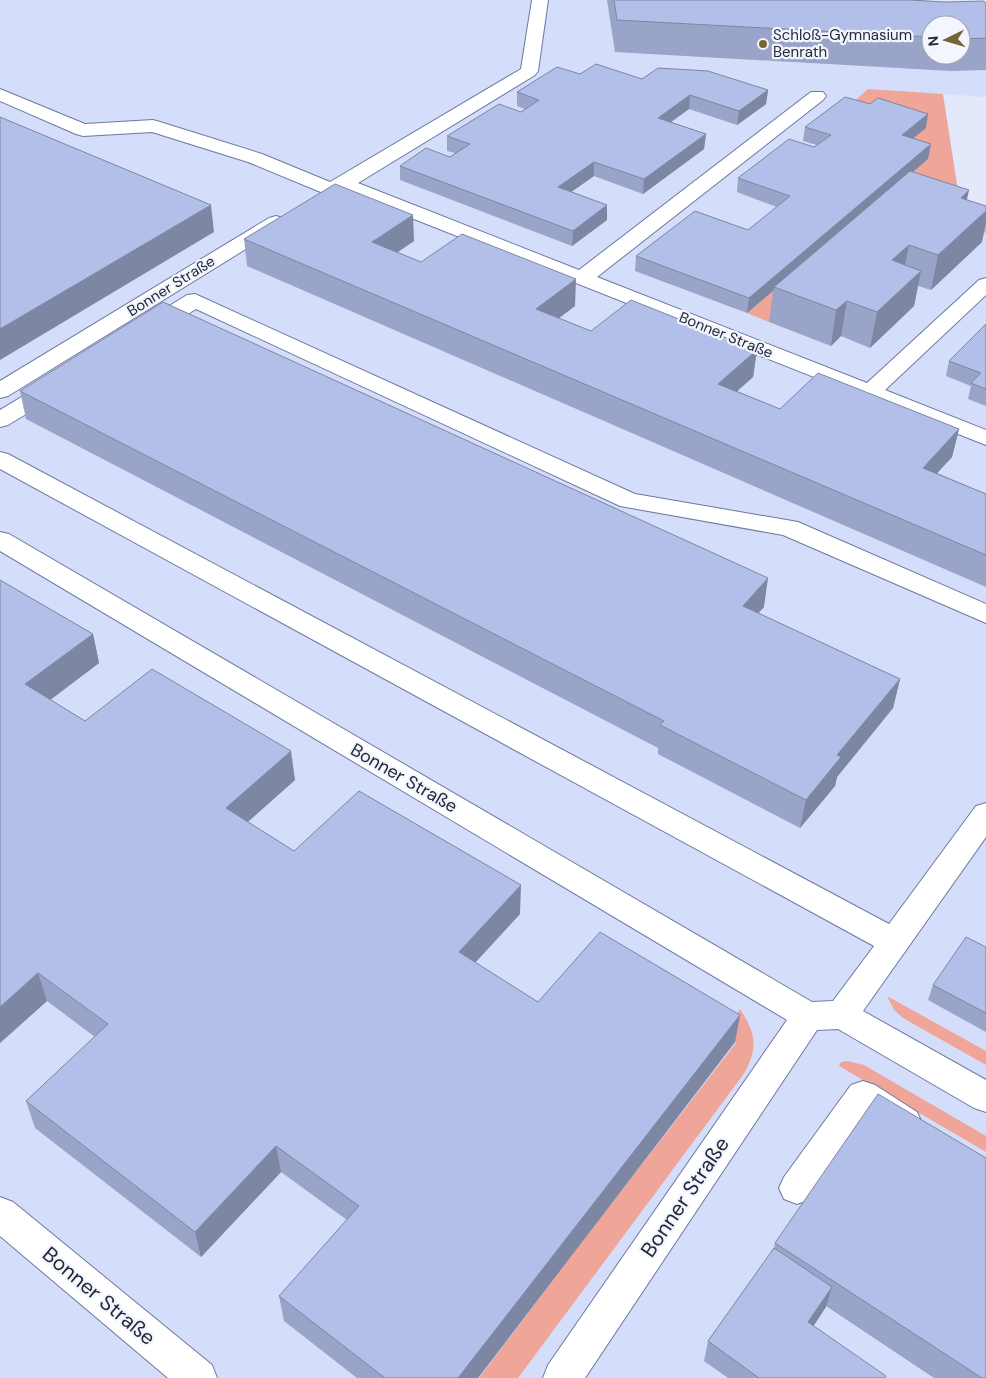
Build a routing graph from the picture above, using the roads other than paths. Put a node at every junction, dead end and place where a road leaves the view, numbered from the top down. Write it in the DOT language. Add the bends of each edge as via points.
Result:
graph roads {
  1 [pos="540,0"];
  2 [pos="0,94"];
  3 [pos="817,96"];
  4 [pos="329,190"];
  5 [pos="288,214"];
  6 [pos="582,278"];
  7 [pos="986,284"];
  8 [pos="128,342"];
  9 [pos="77,373"];
  10 [pos="0,391"];
  11 [pos="870,392"];
  12 [pos="0,420"];
  13 [pos="986,438"];
  14 [pos="0,459"];
  15 [pos="0,540"];
  16 [pos="986,614"];
  17 [pos="986,814"];
  18 [pos="894,942"];
  19 [pos="825,1015"];
  20 [pos="986,1097"];
  21 [pos="928,1138"];
  22 [pos="796,1188"];
  23 [pos="0,1214"];
  24 [pos="198,1378"];
  25 [pos="562,1378"];
  1 -- 4 [label="lane" via="529,71"];
  2 -- 4 [label="lane, Bonner Straße" via="83,130 153,126 255,158"];
  3 -- 6 [label="lane"];
  4 -- 6 [label="lane, Bonner Straße"];
  5 -- 10 [label="lane, Bonner Straße"];
  6 -- 11 [label="lane, Bonner Straße"];
  7 -- 11 [label="lane"];
  8 -- 16 [label="lane" via="195,300 629,501 789,528"];
  9 -- 12 [label="lane"];
  11 -- 13 [label="lane, Bonner Straße"];
  14 -- 18 [label="lane"];
  15 -- 19 [label="lane, Bonner Straße"];
  17 -- 18 [label="lane, Bonner Straße"];
  18 -- 19 [label="lane, Bonner Straße"];
  19 -- 20 [label="lane, Bonner Straße"];
  19 -- 25 [label="lane, Bonner Straße"];
  21 -- 22 [label="lane" via="863,1096"];
  23 -- 24 [label="lane, Bonner Straße"];
}
